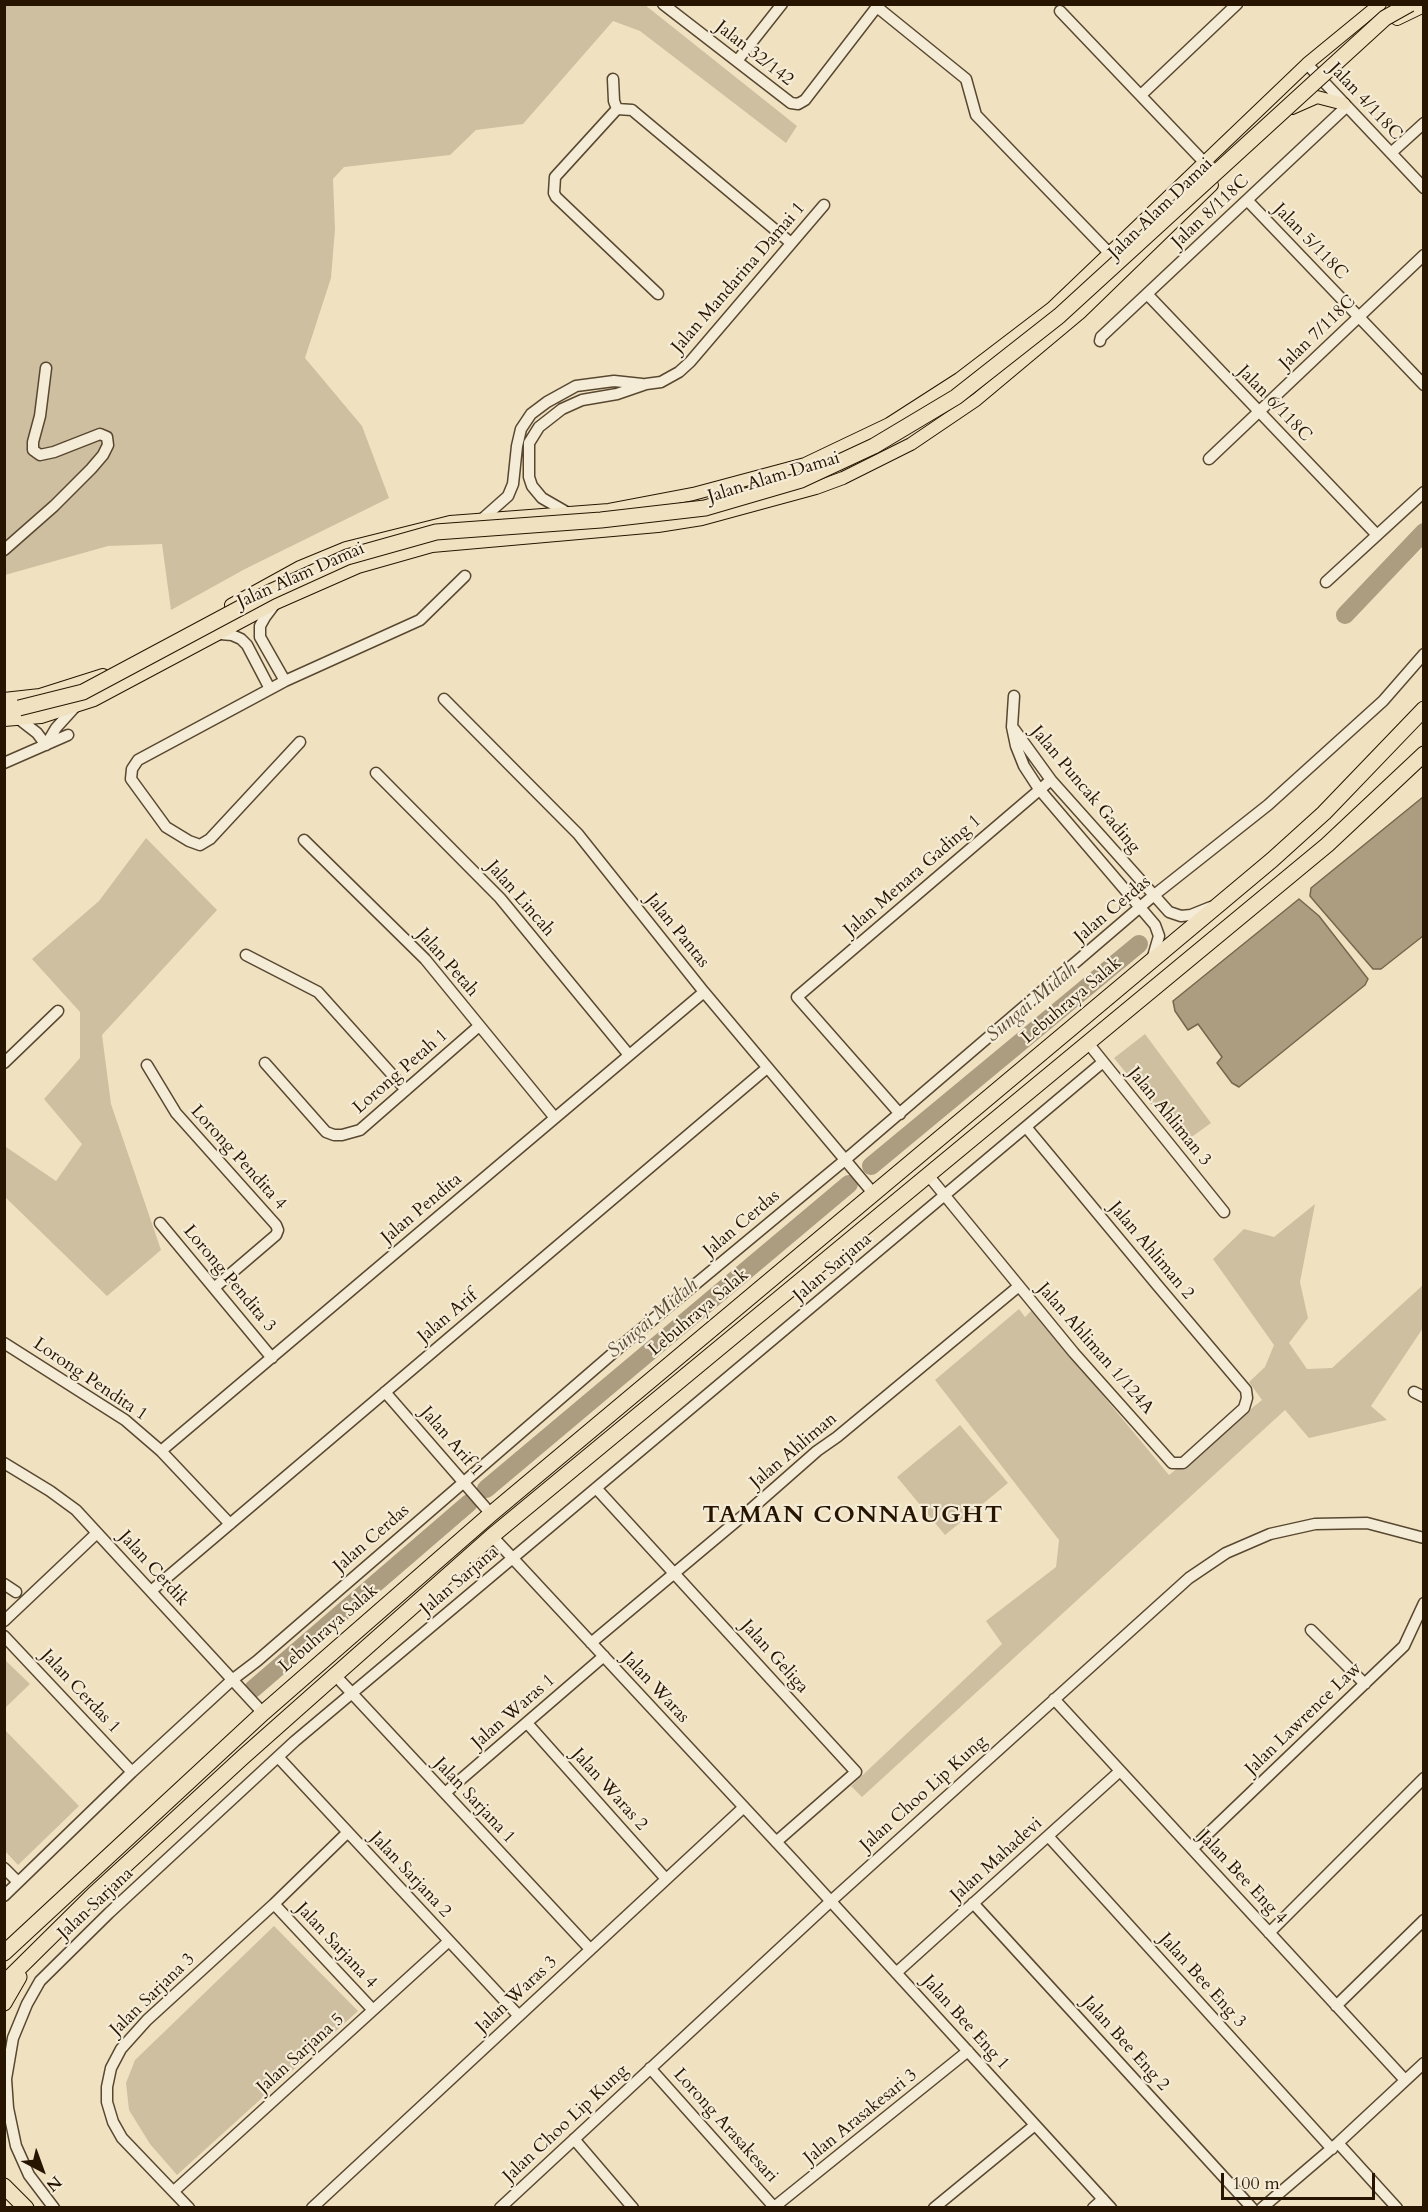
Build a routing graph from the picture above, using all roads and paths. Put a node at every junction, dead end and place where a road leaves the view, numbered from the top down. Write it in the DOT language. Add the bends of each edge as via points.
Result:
graph roads {
  1 [pos="663,4"];
  2 [pos="782,4"];
  3 [pos="1380,4"];
  4 [pos="1394,4"];
  5 [pos="1410,4"];
  6 [pos="1235,5"];
  7 [pos="878,6"];
  8 [pos="1424,6"];
  9 [pos="676,8"];
  10 [pos="1060,11"];
  11 [pos="737,62"];
  12 [pos="1307,64"];
  13 [pos="613,79"];
  14 [pos="1321,80"];
  15 [pos="1142,95"];
  16 [pos="1345,105"];
  17 [pos="1292,108"];
  18 [pos="617,109"];
  19 [pos="1424,123"];
  20 [pos="1391,153"];
  21 [pos="1204,162"];
  22 [pos="1424,188"];
  23 [pos="1247,200"];
  24 [pos="824,205"];
  25 [pos="791,243"];
  26 [pos="1110,253"];
  27 [pos="1424,255"];
  28 [pos="1125,269"];
  29 [pos="658,294"];
  30 [pos="1147,294"];
  31 [pos="1359,317"];
  32 [pos="1100,341"];
  33 [pos="46,368"];
  34 [pos="646,384"];
  35 [pos="1424,385"];
  36 [pos="567,391"];
  37 [pos="546,402"];
  38 [pos="572,404"];
  39 [pos="1259,412"];
  40 [pos="554,414"];
  41 [pos="1209,459"];
  42 [pos="1424,492"];
  43 [pos="568,513"];
  44 [pos="481,520"];
  45 [pos="1377,536"];
  46 [pos="4,550"];
  47 [pos="465,576"];
  48 [pos="1326,582"];
  49 [pos="276,603"];
  50 [pos="220,634"];
  51 [pos="1424,654"];
  52 [pos="285,681"];
  53 [pos="270,689"];
  54 [pos="1014,696"];
  55 [pos="4,699"];
  56 [pos="444,699"];
  57 [pos="4,707"];
  58 [pos="75,707"];
  59 [pos="1424,709"];
  60 [pos="19,719"];
  61 [pos="4,720"];
  62 [pos="1012,726"];
  63 [pos="68,735"];
  64 [pos="300,742"];
  65 [pos="46,745"];
  66 [pos="1424,754"];
  67 [pos="4,763"];
  68 [pos="1417,768"];
  69 [pos="376,773"];
  70 [pos="1051,780"];
  71 [pos="1039,789"];
  72 [pos="304,840"];
  73 [pos="1153,896"];
  74 [pos="1221,903"];
  75 [pos="1140,907"];
  76 [pos="246,955"];
  77 [pos="1152,960"];
  78 [pos="704,992"];
  79 [pos="58,1011"];
  80 [pos="479,1026"];
  81 [pos="1088,1043"];
  82 [pos="629,1056"];
  83 [pos="6,1058"];
  84 [pos="1103,1062"];
  85 [pos="265,1063"];
  86 [pos="147,1065"];
  87 [pos="767,1068"];
  88 [pos="406,1090"];
  89 [pos="900,1114"];
  90 [pos="555,1118"];
  91 [pos="1026,1126"];
  92 [pos="845,1160"];
  93 [pos="928,1175"];
  94 [pos="873,1193"];
  95 [pos="944,1196"];
  96 [pos="1224,1212"];
  97 [pos="159,1223"];
  98 [pos="1018,1286"];
  99 [pos="214,1288"];
  100 [pos="4,1343"];
  101 [pos="272,1358"];
  102 [pos="385,1392"];
  103 [pos="1247,1398"];
  104 [pos="161,1451"];
  105 [pos="4,1463"];
  106 [pos="463,1481"];
  107 [pos="596,1488"];
  108 [pos="491,1514"];
  109 [pos="230,1524"];
  110 [pos="97,1533"];
  111 [pos="492,1536"];
  112 [pos="1424,1538"];
  113 [pos="513,1558"];
  114 [pos="674,1573"];
  115 [pos="4,1584"];
  116 [pos="151,1591"];
  117 [pos="16,1592"];
  118 [pos="1424,1603"];
  119 [pos="4,1621"];
  120 [pos="1311,1630"];
  121 [pos="4,1636"];
  122 [pos="591,1642"];
  123 [pos="604,1656"];
  124 [pos="334,1674"];
  125 [pos="232,1680"];
  126 [pos="1365,1684"];
  127 [pos="352,1693"];
  128 [pos="1054,1699"];
  129 [pos="262,1713"];
  130 [pos="527,1723"];
  131 [pos="278,1757"];
  132 [pos="1120,1771"];
  133 [pos="132,1772"];
  134 [pos="1424,1779"];
  135 [pos="445,1793"];
  136 [pos="744,1807"];
  137 [pos="348,1832"];
  138 [pos="1048,1836"];
  139 [pos="776,1842"];
  140 [pos="1192,1849"];
  141 [pos="794,1861"];
  142 [pos="4,1868"];
  143 [pos="666,1879"];
  144 [pos="18,1882"];
  145 [pos="4,1896"];
  146 [pos="831,1901"];
  147 [pos="973,1903"];
  148 [pos="274,1904"];
  149 [pos="1424,1920"];
  150 [pos="32,1927"];
  151 [pos="1269,1933"];
  152 [pos="449,1941"];
  153 [pos="4,1945"];
  154 [pos="590,1949"];
  155 [pos="4,1953"];
  156 [pos="32,1957"];
  157 [pos="896,1973"];
  158 [pos="4,1983"];
  159 [pos="4,2003"];
  160 [pos="1336,2006"];
  161 [pos="373,2010"];
  162 [pos="519,2016"];
  163 [pos="968,2051"];
  164 [pos="1424,2063"];
  165 [pos="651,2068"];
  166 [pos="1405,2080"];
  167 [pos="1035,2125"];
  168 [pos="574,2139"];
  169 [pos="1335,2146"];
  170 [pos="4,2186"];
  171 [pos="174,2191"];
  172 [pos="1107,2203"];
  173 [pos="774,2207"];
  174 [pos="26,2208"];
  175 [pos="54,2208"];
  176 [pos="189,2208"];
  177 [pos="312,2208"];
  178 [pos="500,2208"];
  179 [pos="633,2208"];
  180 [pos="934,2208"];
  181 [pos="1093,2208"];
  182 [pos="1252,2208"];
  183 [pos="1262,2208"];
  184 [pos="1397,2208"];
  1 -- 9 [label="street, Jalan 32/142"];
  2 -- 11 [label="street"];
  3 -- 12 [label="main road, Jalan Alam Damai"];
  4 -- 57 [label="highway, bridge" via="1380,12 1057,313 954,395 872,444 799,477 703,505 435,529 346,554 268,589 81,688"];
  5 -- 57 [label="highway, bridge" via="1385,18 1059,316 956,398 874,446 801,480 705,508 436,532 347,557 270,592 83,692 19,708"];
  6 -- 15 [label="street"];
  7 -- 11 [label="street, Jalan 32/142" via="806,100 798,104 791,103"];
  7 -- 26 [label="street" via="966,79 976,115"];
  8 -- 14 [label="main road, Jalan Alam Damai" via="1391,22"];
  9 -- 11 [label="street, Jalan 32/142"];
  10 -- 15 [label="street"];
  12 -- 14 [label="street, Jalan 4/118C"];
  12 -- 21 [label="main road, Jalan Alam Damai"];
  13 -- 18 [label="street"];
  14 -- 16 [label="street, Jalan 4/118C"];
  14 -- 17 [label="main road, Jalan Alam Damai"];
  15 -- 21 [label="street"];
  16 -- 17 [label="main road" via="1317,98"];
  16 -- 20 [label="street, Jalan 4/118C"];
  16 -- 23 [label="street, Jalan 8/118C"];
  17 -- 28 [label="main road, Jalan Alam Damai"];
  18 -- 25 [label="street" via="633,110"];
  18 -- 29 [label="street" via="555,177 554,193"];
  19 -- 20 [label="street"];
  20 -- 22 [label="street, Jalan 4/118C"];
  21 -- 26 [label="main road, Jalan Alam Damai"];
  23 -- 30 [label="street, Jalan 8/118C"];
  23 -- 31 [label="street, Jalan 5/118C"];
  24 -- 25 [label="street, Jalan Mandarina Damai 1"];
  25 -- 34 [label="street, Jalan Mandarina Damai 1" via="690,362 661,382"];
  26 -- 28 [label="street"];
  26 -- 43 [label="main road, Jalan Alam Damai" via="1052,308 951,385 889,424 805,464 770,475 629,507"];
  27 -- 31 [label="street, Jalan 7/118C"];
  28 -- 49 [label="main road, Jalan Alam Damai" via="1080,313 976,400 911,444 843,478 694,521 432,546 358,567"];
  30 -- 32 [label="street, Jalan 8/118C"];
  30 -- 39 [label="street, Jalan 6/118C"];
  31 -- 35 [label="street, Jalan 5/118C"];
  31 -- 39 [label="street, Jalan 7/118C"];
  33 -- 46 [label="street" via="33,450 40,455 54,452 100,434 107,437 108,445 92,469"];
  34 -- 36 [label="street, Jalan Mandarina Damai 1" via="602,382"];
  34 -- 38 [label="street, Jalan Mandarina Damai 1"];
  36 -- 37 [label="street, Jalan Mandarina Damai 1"];
  36 -- 38 [label="street"];
  37 -- 40 [label="street"];
  37 -- 44 [label="street, Jalan Mandarina Damai 1" via="521,429 508,496"];
  38 -- 40 [label="street, Jalan Mandarina Damai 1"];
  39 -- 41 [label="street, Jalan 7/118C"];
  39 -- 45 [label="street, Jalan 6/118C"];
  40 -- 43 [label="street, Jalan Mandarina Damai 1" via="529,443 529,477 542,498"];
  42 -- 45 [label="street"];
  43 -- 44 [label="main road, Jalan Alam Damai"];
  44 -- 55 [label="main road, Jalan Alam Damai" via="442,524 346,548 300,567 103,676 40,695"];
  45 -- 48 [label="street"];
  47 -- 52 [label="street" via="420,620"];
  49 -- 50 [label="main road, Jalan Alam Damai"];
  49 -- 52 [label="street" via="260,626 260,637"];
  50 -- 53 [label="street" via="232,635 247,645"];
  50 -- 58 [label="main road, Jalan Alam Damai"];
  51 -- 73 [label="street, Jalan Cerdas" via="1383,701 1341,740 1268,805"];
  52 -- 53 [label="street"];
  53 -- 64 [label="street" via="138,760 131,780 166,827 200,845"];
  54 -- 62 [label="street, Jalan Puncak Gading"];
  56 -- 78 [label="street, Jalan Pantas" via="578,834"];
  58 -- 60 [label="main road, Jalan Alam Damai"];
  58 -- 65 [label="street"];
  59 -- 74 [label="highway, Lebuhraya Salak" via="1324,813"];
  60 -- 61 [label="main road, Jalan Alam Damai"];
  60 -- 65 [label="street"];
  62 -- 70 [label="street, Jalan Puncak Gading"];
  62 -- 71 [label="street, Jalan Puncak Gading" via="1024,766"];
  63 -- 65 [label="street"];
  65 -- 67 [label="street"];
  66 -- 68 [label="highway, Lebuhraya Salak"];
  68 -- 81 [label="highway, Lebuhraya Salak"];
  69 -- 82 [label="street, Jalan Lincah" via="500,898"];
  70 -- 71 [label="street, Jalan Menara Gading 1"];
  70 -- 73 [label="street, Jalan Puncak Gading"];
  71 -- 75 [label="street, Jalan Puncak Gading"];
  71 -- 89 [label="street, Jalan Menara Gading 1" via="797,997"];
  72 -- 80 [label="street, Jalan Petah" via="425,959"];
  73 -- 74 [label="street, Jalan Puncak Gading" via="1169,912 1181,916"];
  73 -- 75 [label="street, Jalan Cerdas"];
  74 -- 77 [label="highway, Lebuhraya Salak"];
  75 -- 77 [label="street, Jalan Puncak Gading" via="1159,936"];
  75 -- 89 [label="street, Jalan Cerdas"];
  76 -- 88 [label="street" via="318,992"];
  77 -- 94 [label="highway, Lebuhraya Salak"];
  78 -- 82 [label="street, Jalan Pendita"];
  78 -- 87 [label="street, Jalan Pantas"];
  79 -- 83 [label="street"];
  80 -- 88 [label="street, Lorong Petah 1"];
  80 -- 90 [label="street, Jalan Petah"];
  81 -- 84 [label="street, Jalan Ahliman 3"];
  81 -- 93 [label="highway, Lebuhraya Salak"];
  82 -- 90 [label="street, Jalan Pendita"];
  84 -- 91 [label="street, Jalan Sarjana"];
  84 -- 96 [label="street, Jalan Ahliman 3"];
  85 -- 88 [label="street, Lorong Petah 1" via="326,1132 334,1135 360,1130"];
  86 -- 99 [label="street, Lorong Pendita 4" via="176,1113 278,1230"];
  87 -- 92 [label="street, Jalan Pantas"];
  87 -- 102 [label="street, Jalan Arif"];
  89 -- 92 [label="street, Jalan Cerdas"];
  90 -- 101 [label="street, Jalan Pendita"];
  91 -- 95 [label="street, Jalan Sarjana"];
  91 -- 103 [label="street, Jalan Ahliman 2" via="1246,1390"];
  92 -- 94 [label="street, Jalan Pantas"];
  92 -- 106 [label="street, Jalan Cerdas"];
  93 -- 95 [label="street, Jalan Ahliman 1/124A"];
  93 -- 111 [label="highway, Lebuhraya Salak"];
  94 -- 108 [label="highway, Lebuhraya Salak"];
  95 -- 98 [label="street, Jalan Ahliman 1/124A"];
  95 -- 107 [label="street, Jalan Sarjana"];
  97 -- 99 [label="street, Lorong Pendita 3"];
  98 -- 103 [label="street, Jalan Ahliman 1/124A" via="1172,1463 1183,1462 1244,1408"];
  98 -- 114 [label="street, Jalan Ahliman"];
  99 -- 101 [label="street, Lorong Pendita 3"];
  100 -- 104 [label="street, Lorong Pendita 1" via="125,1420"];
  101 -- 104 [label="street, Jalan Pendita"];
  102 -- 106 [label="street, Jalan Arif 1"];
  102 -- 109 [label="street, Jalan Arif"];
  104 -- 109 [label="street, Lorong Pendita 1"];
  105 -- 110 [label="street, Jalan Cerdik" via="68,1504"];
  106 -- 108 [label="street, Jalan Arif 1"];
  106 -- 125 [label="street, Jalan Cerdas"];
  107 -- 113 [label="street, Jalan Sarjana"];
  107 -- 114 [label="street, Jalan Geliga"];
  108 -- 129 [label="highway, Lebuhraya Salak"];
  109 -- 116 [label="street, Jalan Arif"];
  110 -- 116 [label="street, Jalan Cerdik"];
  110 -- 119 [label="street"];
  111 -- 113 [label="street, Jalan Waras"];
  111 -- 124 [label="highway, Lebuhraya Salak"];
  112 -- 128 [label="street, Jalan Choo Lip Kung" via="1363,1523 1316,1524 1270,1534 1226,1553 1189,1578"];
  113 -- 122 [label="street, Jalan Waras"];
  113 -- 127 [label="street, Jalan Sarjana"];
  114 -- 122 [label="street, Jalan Ahliman"];
  114 -- 139 [label="street, Jalan Geliga" via="856,1772"];
  115 -- 117 [label="street"];
  116 -- 125 [label="street, Jalan Cerdik"];
  118 -- 126 [label="street, Jalan Lawrence Law" via="1404,1646"];
  120 -- 126 [label="street"];
  121 -- 133 [label="street, Jalan Cerdas 1"];
  122 -- 123 [label="street, Jalan Waras"];
  123 -- 130 [label="street, Jalan Waras 1"];
  123 -- 136 [label="street, Jalan Waras"];
  124 -- 127 [label="street, Jalan Sarjana 1"];
  124 -- 156 [label="highway, Lebuhraya Salak" via="93,1895"];
  125 -- 129 [label="street, Jalan Cerdik"];
  125 -- 133 [label="street, Jalan Cerdas"];
  126 -- 140 [label="street, Jalan Lawrence Law"];
  127 -- 131 [label="street, Jalan Sarjana"];
  127 -- 135 [label="street, Jalan Sarjana 1"];
  128 -- 132 [label="street, Jalan Bee Eng 4"];
  128 -- 146 [label="street, Jalan Choo Lip Kung"];
  129 -- 150 [label="highway, Lebuhraya Salak"];
  130 -- 135 [label="street, Jalan Waras 1"];
  130 -- 143 [label="street, Jalan Waras 2"];
  131 -- 137 [label="street, Jalan Sarjana 2"];
  131 -- 175 [label="street, Jalan Sarjana" via="76,1945 40,1981 27,2004 13,2038 6,2079 8,2108 16,2146 29,2175"];
  132 -- 138 [label="street, Jalan Mahadevi"];
  132 -- 140 [label="street, Jalan Bee Eng 4"];
  133 -- 144 [label="street, Jalan Cerdas"];
  134 -- 151 [label="street"];
  135 -- 154 [label="street, Jalan Sarjana 1"];
  136 -- 139 [label="street, Jalan Waras"];
  136 -- 143 [label="street, Jalan Waras 3"];
  137 -- 148 [label="street, Jalan Sarjana 3"];
  137 -- 152 [label="street, Jalan Sarjana 2"];
  138 -- 147 [label="street, Jalan Mahadevi"];
  138 -- 169 [label="street, Jalan Bee Eng 3"];
  139 -- 141 [label="street, Jalan Waras"];
  140 -- 151 [label="street, Jalan Bee Eng 4"];
  141 -- 146 [label="street, Jalan Bee Eng 1"];
  142 -- 144 [label="street"];
  143 -- 154 [label="street, Jalan Waras 3"];
  144 -- 145 [label="street, Jalan Cerdas"];
  146 -- 157 [label="street, Jalan Bee Eng 1"];
  146 -- 165 [label="street, Jalan Choo Lip Kung"];
  147 -- 157 [label="street, Jalan Mahadevi"];
  147 -- 182 [label="street, Jalan Bee Eng 2"];
  148 -- 161 [label="street, Jalan Sarjana 4"];
  148 -- 171 [label="street, Jalan Sarjana 3" via="147,2020 121,2049 111,2068 107,2102 117,2130"];
  149 -- 160 [label="street"];
  150 -- 153 [label="highway"];
  150 -- 155 [label="highway, Lebuhraya Salak"];
  151 -- 160 [label="street, Jalan Bee Eng 4"];
  152 -- 161 [label="street, Jalan Sarjana 5"];
  152 -- 162 [label="street, Jalan Sarjana 2"];
  154 -- 162 [label="street, Jalan Waras 3"];
  156 -- 158 [label="highway, Lebuhraya Salak"];
  156 -- 159 [label="highway"];
  157 -- 163 [label="street, Jalan Bee Eng 1"];
  160 -- 166 [label="street, Jalan Bee Eng 4"];
  161 -- 171 [label="street, Jalan Sarjana 5"];
  162 -- 177 [label="street, Jalan Waras 3"];
  163 -- 167 [label="street, Jalan Bee Eng 1"];
  163 -- 173 [label="street, Jalan Arasakesari 3"];
  164 -- 166 [label="street"];
  165 -- 168 [label="street, Jalan Choo Lip Kung"];
  165 -- 173 [label="street, Lorong Arasakesari"];
  166 -- 169 [label="street"];
  167 -- 172 [label="street, Jalan Bee Eng 1"];
  167 -- 180 [label="street"];
  168 -- 178 [label="street, Jalan Choo Lip Kung"];
  168 -- 179 [label="street"];
  169 -- 183 [label="street"];
  169 -- 184 [label="street, Jalan Bee Eng 3"];
  170 -- 174 [label="highway"];
  171 -- 176 [label="street, Jalan Sarjana 3"];
  172 -- 181 [label="street"];
}
